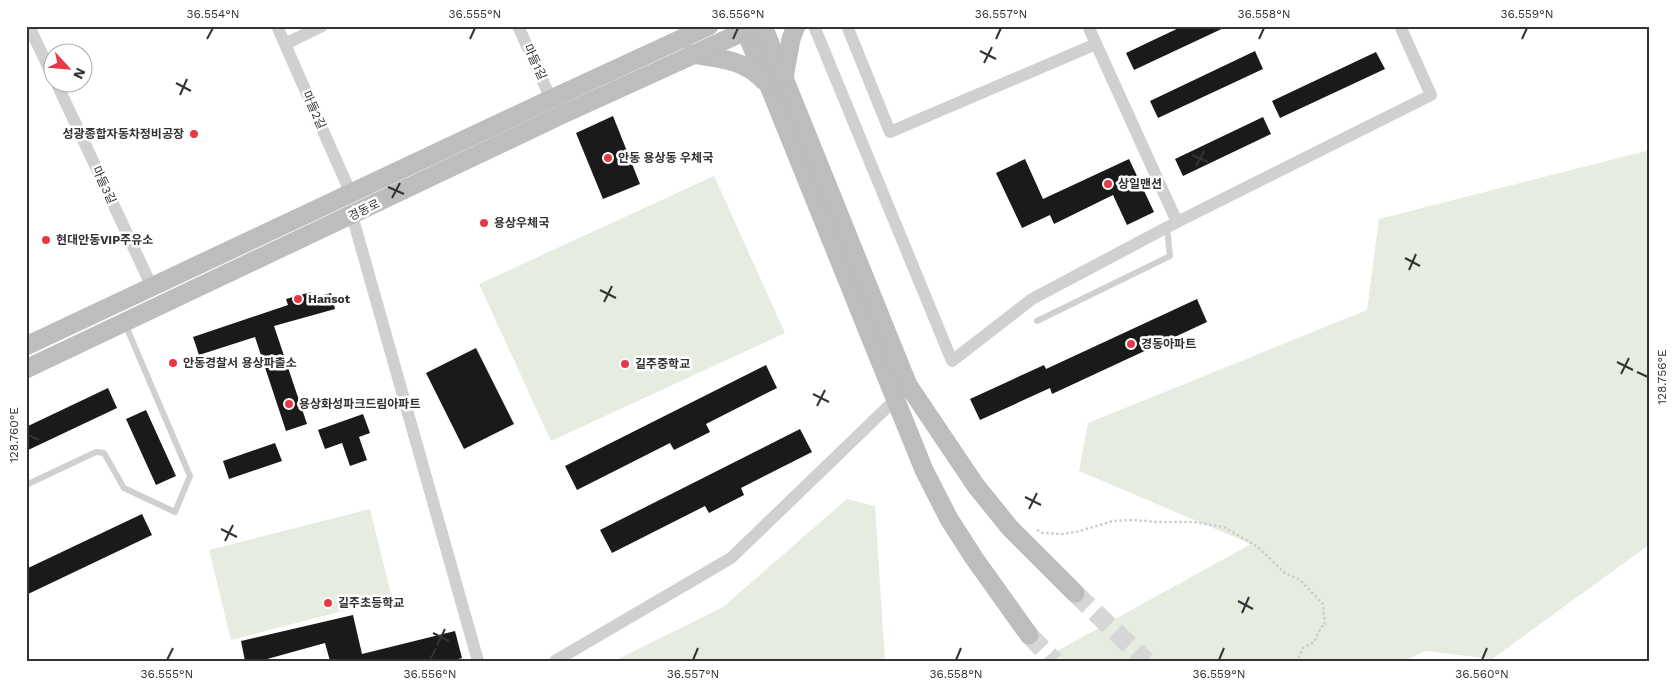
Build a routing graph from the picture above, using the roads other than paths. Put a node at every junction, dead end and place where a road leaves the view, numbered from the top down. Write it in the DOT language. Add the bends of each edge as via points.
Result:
graph roads {
  1 [pos="29,26"];
  2 [pos="277,26"];
  3 [pos="322,26"];
  4 [pos="518,26"];
  5 [pos="709,26"];
  6 [pos="796,26"];
  7 [pos="814,26"];
  8 [pos="847,26"];
  9 [pos="1088,26"];
  10 [pos="1400,26"];
  11 [pos="752,27"];
  12 [pos="690,39"];
  13 [pos="284,44"];
  14 [pos="1096,44"];
  15 [pos="42,54"];
  16 [pos="776,82"];
  17 [pos="61,92"];
  18 [pos="551,99"];
  19 [pos="351,194"];
  20 [pos="352,215"];
  21 [pos="1172,225"];
  22 [pos="152,286"];
  23 [pos="1037,321"];
  24 [pos="124,323"];
  25 [pos="26,346"];
  26 [pos="26,369"];
  27 [pos="908,385"];
  28 [pos="896,401"];
  29 [pos="26,485"];
  30 [pos="1075,594"];
  31 [pos="1029,635"];
  32 [pos="478,661"];
  33 [pos="555,661"];
  1 -- 15 [label="street"];
  2 -- 13 [label="street, 마들2길"];
  3 -- 13 [label="street"];
  4 -- 18 [label="street, 마들1길"];
  5 -- 12 [label="street, 경동로"];
  6 -- 16 [label="street"];
  7 -- 21 [label="street" via="952,361 1032,299"];
  8 -- 14 [label="street" via="890,132"];
  9 -- 14 [label="street"];
  10 -- 21 [label="street" via="1431,95"];
  11 -- 12 [label="street, 경동로"];
  11 -- 16 [label="street"];
  12 -- 16 [label="street"];
  12 -- 18 [label="street, 경동로"];
  12 -- 20 [label="street, 경동로"];
  13 -- 19 [label="street, 마들2길"];
  14 -- 21 [label="street"];
  16 -- 27 [label="street"];
  16 -- 28 [label="street"];
  17 -- 22 [label="street, 마들3길"];
  18 -- 19 [label="street, 경동로"];
  19 -- 22 [label="street, 경동로"];
  20 -- 24 [label="street, 경동로"];
  20 -- 32 [label="street"];
  21 -- 23 [label="lane" via="1170,256"];
  22 -- 25 [label="street, 경동로"];
  24 -- 26 [label="street, 경동로"];
  24 -- 29 [label="lane" via="190,476 176,512 124,488 104,453 96,452"];
  27 -- 28 [label="street"];
  27 -- 30 [label="street" via="976,486 1010,528"];
  28 -- 31 [label="street" via="924,470 949,519"];
  28 -- 33 [label="street" via="731,558"];
}
